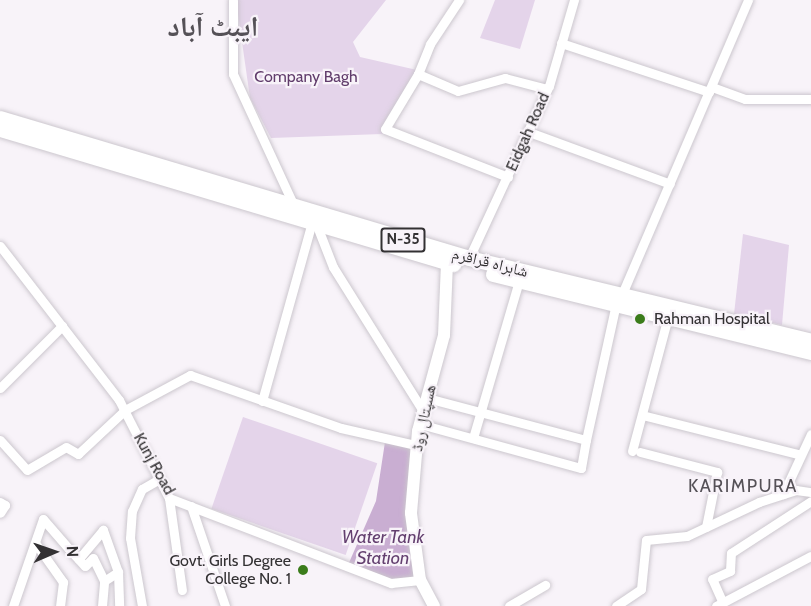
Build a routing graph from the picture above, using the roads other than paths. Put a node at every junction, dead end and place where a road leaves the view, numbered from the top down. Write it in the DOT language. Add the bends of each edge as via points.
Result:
graph roads {
  1 [pos="233,0"];
  2 [pos="459,0"];
  3 [pos="574,0"];
  4 [pos="748,0"];
  5 [pos="561,43"];
  6 [pos="418,74"];
  7 [pos="547,89"];
  8 [pos="711,90"];
  9 [pos="811,99"];
  10 [pos="0,118"];
  11 [pos="0,129"];
  12 [pos="529,132"];
  13 [pos="508,177"];
  14 [pos="670,184"];
  15 [pos="295,208"];
  16 [pos="314,226"];
  17 [pos="0,246"];
  18 [pos="469,258"];
  19 [pos="447,263"];
  20 [pos="519,281"];
  21 [pos="619,299"];
  22 [pos="668,317"];
  23 [pos="62,326"];
  24 [pos="811,341"];
  25 [pos="811,352"];
  26 [pos="0,388"];
  27 [pos="427,398"];
  28 [pos="262,401"];
  29 [pos="124,410"];
  30 [pos="423,411"];
  31 [pos="481,413"];
  32 [pos="642,415"];
  33 [pos="420,424"];
  34 [pos="811,434"];
  35 [pos="473,438"];
  36 [pos="0,440"];
  37 [pos="586,440"];
  38 [pos="416,445"];
  39 [pos="797,454"];
  40 [pos="159,479"];
  41 [pos="811,492"];
  42 [pos="783,494"];
  43 [pos="170,498"];
  44 [pos="811,501"];
  45 [pos="0,502"];
  46 [pos="191,506"];
  47 [pos="0,513"];
  48 [pos="706,527"];
  49 [pos="36,544"];
  50 [pos="811,556"];
  51 [pos="79,559"];
  52 [pos="118,572"];
  53 [pos="420,580"];
  54 [pos="104,581"];
  55 [pos="545,585"];
  56 [pos="182,590"];
  57 [pos="719,604"];
  58 [pos="13,606"];
  59 [pos="60,606"];
  60 [pos="102,606"];
  61 [pos="119,606"];
  62 [pos="142,606"];
  63 [pos="225,606"];
  64 [pos="434,606"];
  65 [pos="508,606"];
  66 [pos="616,606"];
  1 -- 15 [label="street" via="233,74"];
  2 -- 6 [label="street" via="429,44"];
  3 -- 5 [label="street, Eidgah Road"];
  4 -- 8 [label="street"];
  5 -- 7 [label="street, Eidgah Road"];
  5 -- 8 [label="street"];
  6 -- 7 [label="street" via="458,91 505,78"];
  6 -- 13 [label="street" via="385,129"];
  7 -- 12 [label="street, Eidgah Road"];
  8 -- 9 [label="street" via="745,99"];
  8 -- 14 [label="street"];
  10 -- 15 [label="highway, شاہراہ قراقرم / N-35"];
  11 -- 16 [label="highway, شاہراہ قراقرم / N-35"];
  12 -- 13 [label="street, Eidgah Road"];
  12 -- 14 [label="street"];
  13 -- 18 [label="street, Eidgah Road"];
  14 -- 21 [label="street"];
  15 -- 18 [label="highway, شاہراہ قراقرم / N-35"];
  16 -- 19 [label="highway, شاہراہ قراقرم / N-35"];
  16 -- 28 [label="street"];
  16 -- 30 [label="street" via="333,267"];
  17 -- 23 [label="street, Kunj Road"];
  18 -- 21 [label="highway, شاہراہ قراقرم / N-35"];
  19 -- 20 [label="highway, شاہراہ قراقرم / N-35"];
  19 -- 27 [label="main road, ھسپتال روڈ" via="444,335"];
  20 -- 21 [label="highway, شاہراہ قراقرم / N-35"];
  20 -- 31 [label="street"];
  21 -- 22 [label="highway, شاہراہ قراقرم / N-35"];
  21 -- 24 [label="highway, شاہراہ قراقرم / N-35"];
  21 -- 37 [label="street"];
  22 -- 25 [label="highway, شاہراہ قراقرم / N-35"];
  22 -- 32 [label="street"];
  23 -- 26 [label="street"];
  23 -- 29 [label="street, Kunj Road"];
  27 -- 30 [label="main road, ھسپتال روڈ"];
  27 -- 31 [label="street"];
  28 -- 29 [label="street" via="190,375"];
  28 -- 38 [label="street" via="341,428"];
  29 -- 36 [label="street" via="78,454 66,447 27,470"];
  29 -- 40 [label="street, Kunj Road"];
  30 -- 33 [label="main road, ھسپتال روڈ"];
  31 -- 35 [label="street"];
  31 -- 37 [label="street"];
  32 -- 39 [label="street"];
  32 -- 48 [label="street" via="636,452 717,472"];
  33 -- 35 [label="street"];
  33 -- 38 [label="main road, ھسپتال روڈ"];
  34 -- 39 [label="street"];
  35 -- 37 [label="street" via="580,468"];
  38 -- 53 [label="main road, ھسپتال روڈ" via="411,513"];
  39 -- 42 [label="street"];
  40 -- 43 [label="street, Kunj Road"];
  40 -- 62 [label="street" via="142,489 132,511 130,538"];
  41 -- 42 [label="street"];
  42 -- 48 [label="street"];
  43 -- 46 [label="street, Kunj Road"];
  43 -- 56 [label="street"];
  44 -- 57 [label="street" via="731,554 730,571 712,579"];
  45 -- 47 [label="street" via="5,506"];
  46 -- 53 [label="street, Kunj Road" via="391,583"];
  46 -- 63 [label="street"];
  48 -- 66 [label="street" via="687,536 646,540 641,589"];
  49 -- 51 [label="street" via="43,519"];
  49 -- 58 [label="street"];
  49 -- 59 [label="street" via="63,582"];
  50 -- 57 [label="street"];
  51 -- 52 [label="street" via="103,530"];
  51 -- 54 [label="street" via="85,566 93,558"];
  52 -- 54 [label="street"];
  52 -- 61 [label="street"];
  53 -- 64 [label="main road, ھسپتال روڈ"];
  54 -- 60 [label="street"];
  55 -- 65 [label="street"];
}
